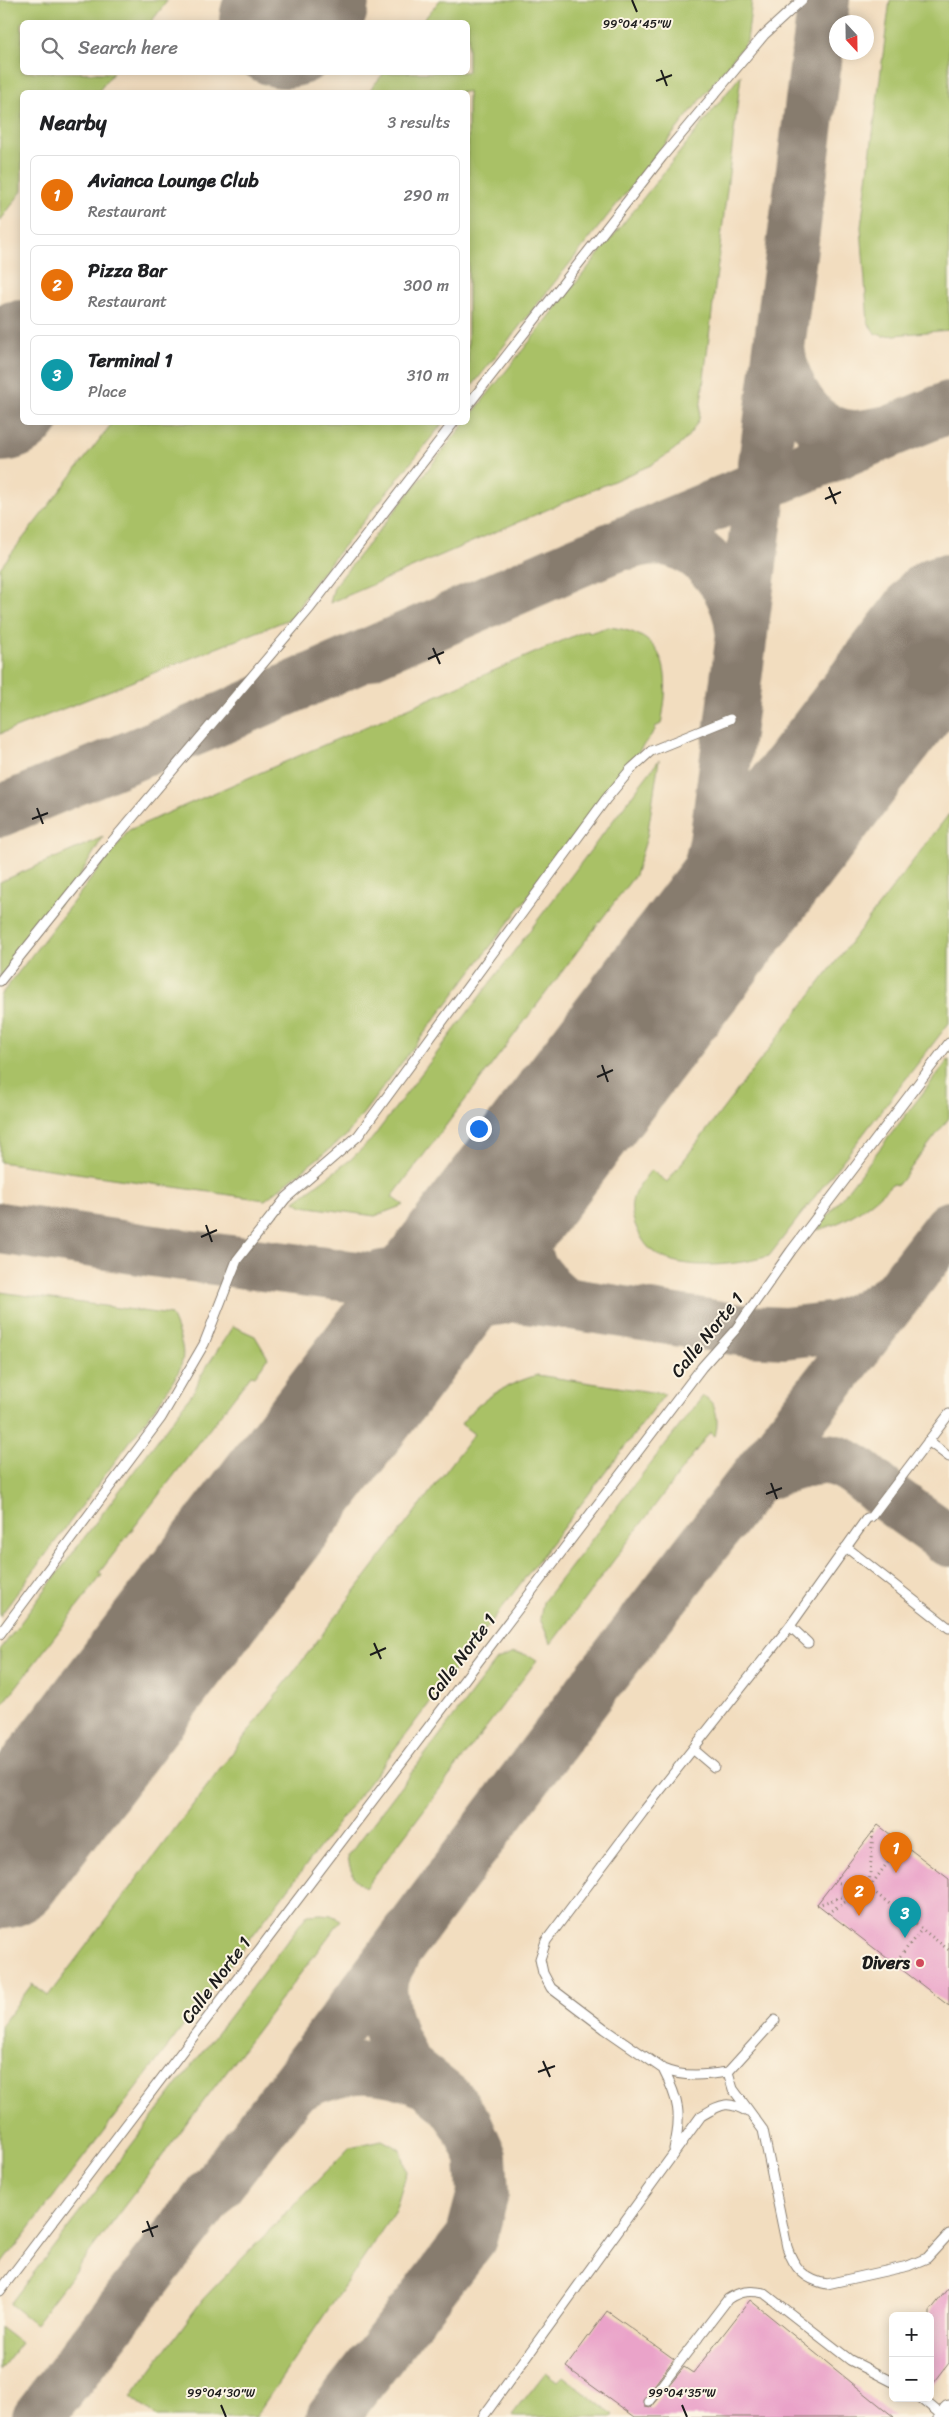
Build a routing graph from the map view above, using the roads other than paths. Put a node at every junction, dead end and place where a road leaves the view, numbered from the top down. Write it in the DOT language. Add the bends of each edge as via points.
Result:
graph roads {
  1 [pos="802,0"];
  2 [pos="470,402"];
  3 [pos="452,425"];
  4 [pos="730,719"];
  5 [pos="0,981"];
  6 [pos="949,1043"];
  7 [pos="949,1414"];
  8 [pos="928,1441"];
  9 [pos="949,1457"];
  10 [pos="846,1547"];
  11 [pos="790,1626"];
  12 [pos="949,1628"];
  13 [pos="0,1634"];
  14 [pos="808,1643"];
  15 [pos="694,1750"];
  16 [pos="714,1768"];
  17 [pos="775,2020"];
  18 [pos="663,2069"];
  19 [pos="728,2072"];
  20 [pos="753,2115"];
  21 [pos="673,2154"];
  22 [pos="949,2234"];
  23 [pos="0,2291"];
  24 [pos="889,2380"];
  25 [pos="649,2402"];
  26 [pos="926,2402"];
  27 [pos="949,2410"];
  28 [pos="483,2417"];
  29 [pos="944,2417"];
  1 -- 2 [label="lane" via="764,35 662,157"];
  3 -- 5 [label="lane" via="310,608 110,844"];
  4 -- 13 [label="lane" via="651,751 631,769 358,1136 286,1198 237,1260 204,1344 161,1418"];
  6 -- 23 [label="lane, Calle Norte 1" via="736,1329 702,1367"];
  7 -- 8 [label="lane"];
  8 -- 9 [label="lane"];
  8 -- 10 [label="lane"];
  10 -- 11 [label="lane"];
  10 -- 12 [label="lane"];
  11 -- 14 [label="lane"];
  11 -- 15 [label="lane"];
  15 -- 16 [label="lane"];
  15 -- 18 [label="lane" via="546,1941 540,1959 551,1988"];
  17 -- 19 [label="lane"];
  18 -- 19 [label="lane" via="688,2075"];
  18 -- 21 [label="lane" via="679,2112 680,2125"];
  19 -- 20 [label="lane" via="733,2089"];
  20 -- 21 [label="lane" via="734,2104 721,2104 701,2116"];
  20 -- 22 [label="lane" via="763,2130 791,2258 810,2279 827,2284 908,2266 926,2258"];
  21 -- 28 [label="lane"];
  24 -- 25 [label="lane" via="850,2360 764,2293 752,2290 728,2299"];
  26 -- 29 [label="lane"];
  27 -- 29 [label="street"];
}
